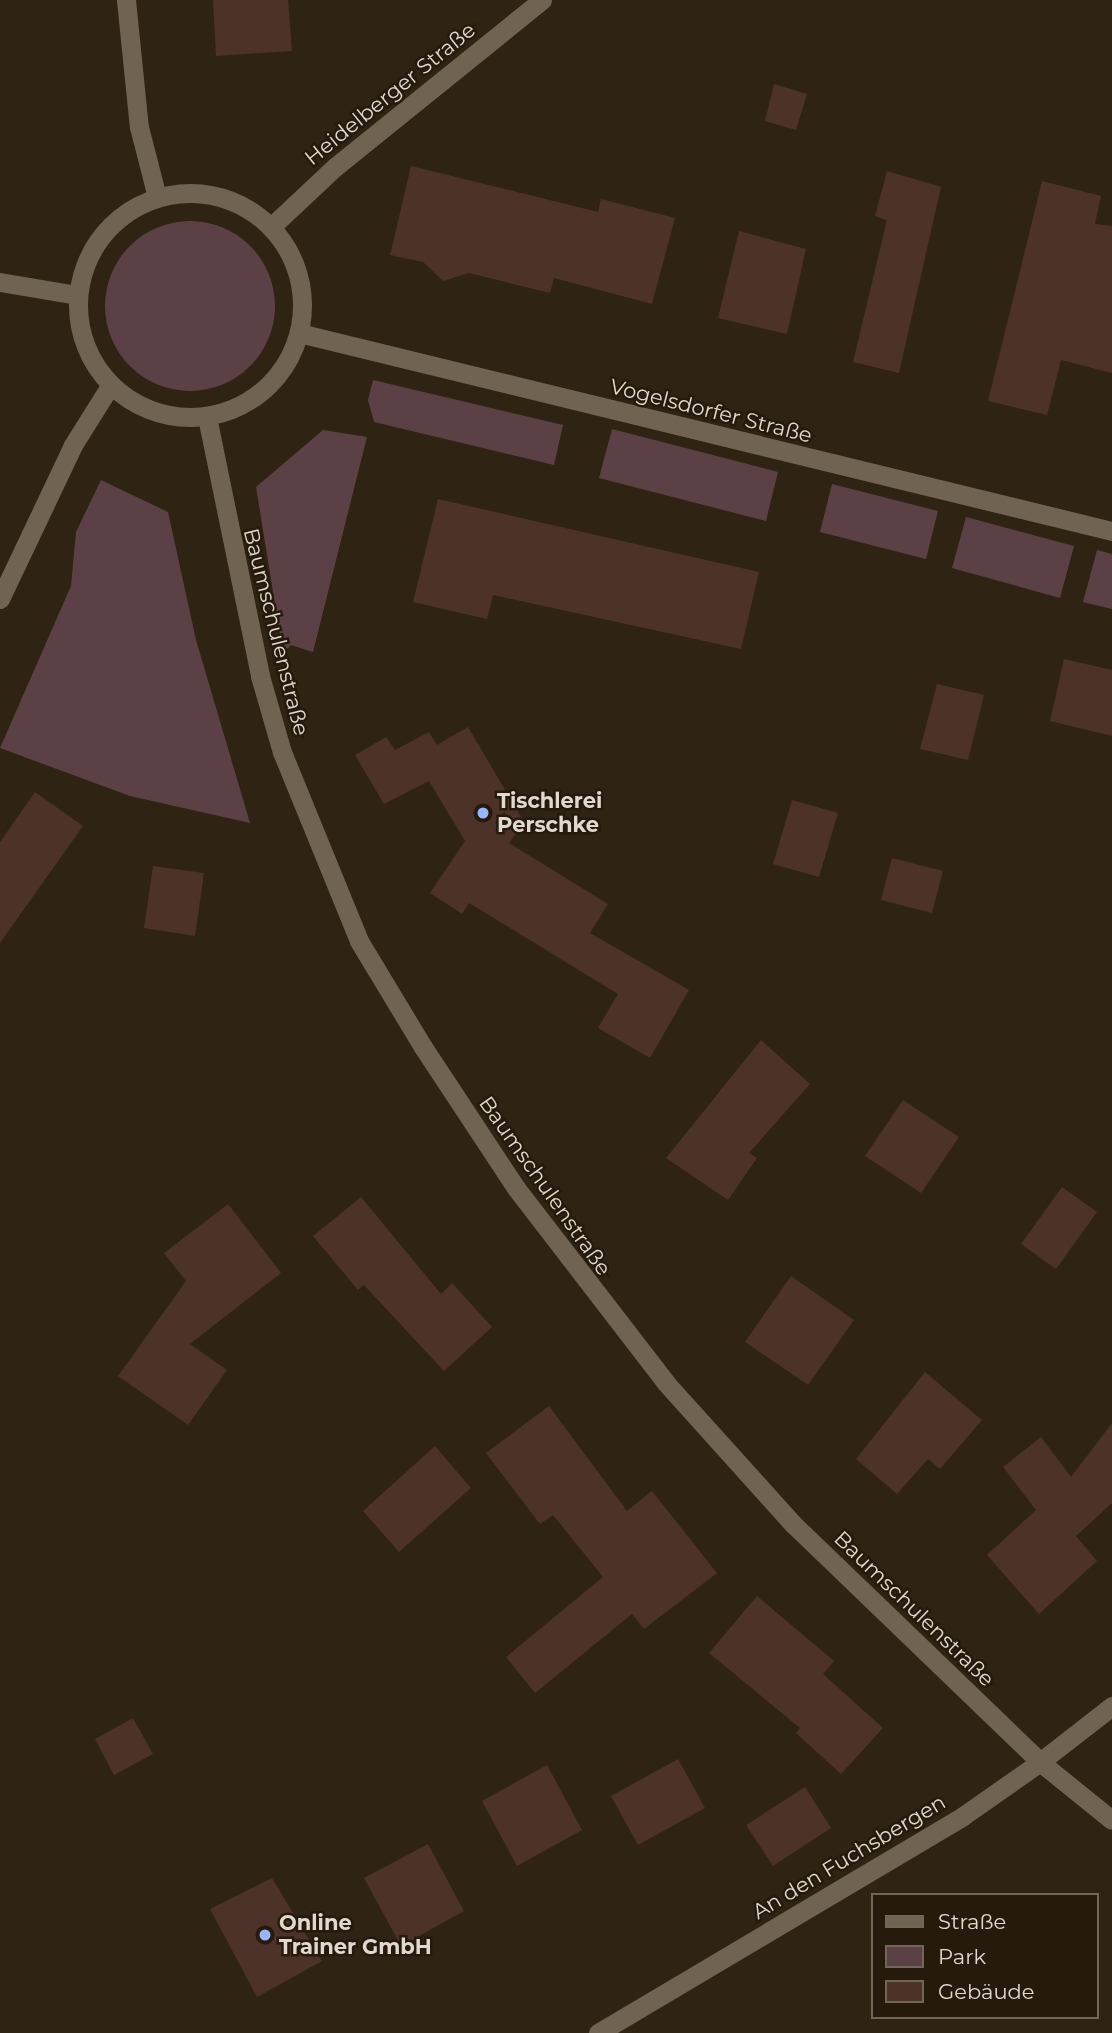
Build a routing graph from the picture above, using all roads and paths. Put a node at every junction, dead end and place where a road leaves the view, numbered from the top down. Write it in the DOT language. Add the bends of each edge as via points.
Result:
graph roads {
  1 [pos="126,0"];
  2 [pos="542,0"];
  3 [pos="157,197"];
  4 [pos="271,227"];
  5 [pos="0,282"];
  6 [pos="78,295"];
  7 [pos="299,333"];
  8 [pos="110,386"];
  9 [pos="207,417"];
  10 [pos="1112,531"];
  11 [pos="0,599"];
  12 [pos="1112,1706"];
  13 [pos="1041,1762"];
  14 [pos="1112,1820"];
  15 [pos="598,2033"];
  1 -- 3 [label="street" via="139,127"];
  2 -- 4 [label="street, Heidelberger Straße" via="335,167"];
  3 -- 4 [label="street" via="218,196"];
  3 -- 6 [label="street" via="102,234"];
  4 -- 7 [label="street" via="299,277"];
  5 -- 6 [label="street"];
  6 -- 8 [label="street" via="79,328"];
  7 -- 9 [label="street" via="265,389"];
  7 -- 10 [label="street, Vogelsdorfer Straße"];
  8 -- 9 [label="street" via="139,406 172,417"];
  8 -- 11 [label="street" via="73,445"];
  9 -- 13 [label="street, Baumschulenstraße" via="260,676 282,752 359,941 423,1047 516,1188 666,1382 793,1524"];
  12 -- 13 [label="street, An den Fuchsbergen"];
  13 -- 14 [label="street, Baumschulenstraße"];
  13 -- 15 [label="street, An den Fuchsbergen" via="963,1816"];
}
